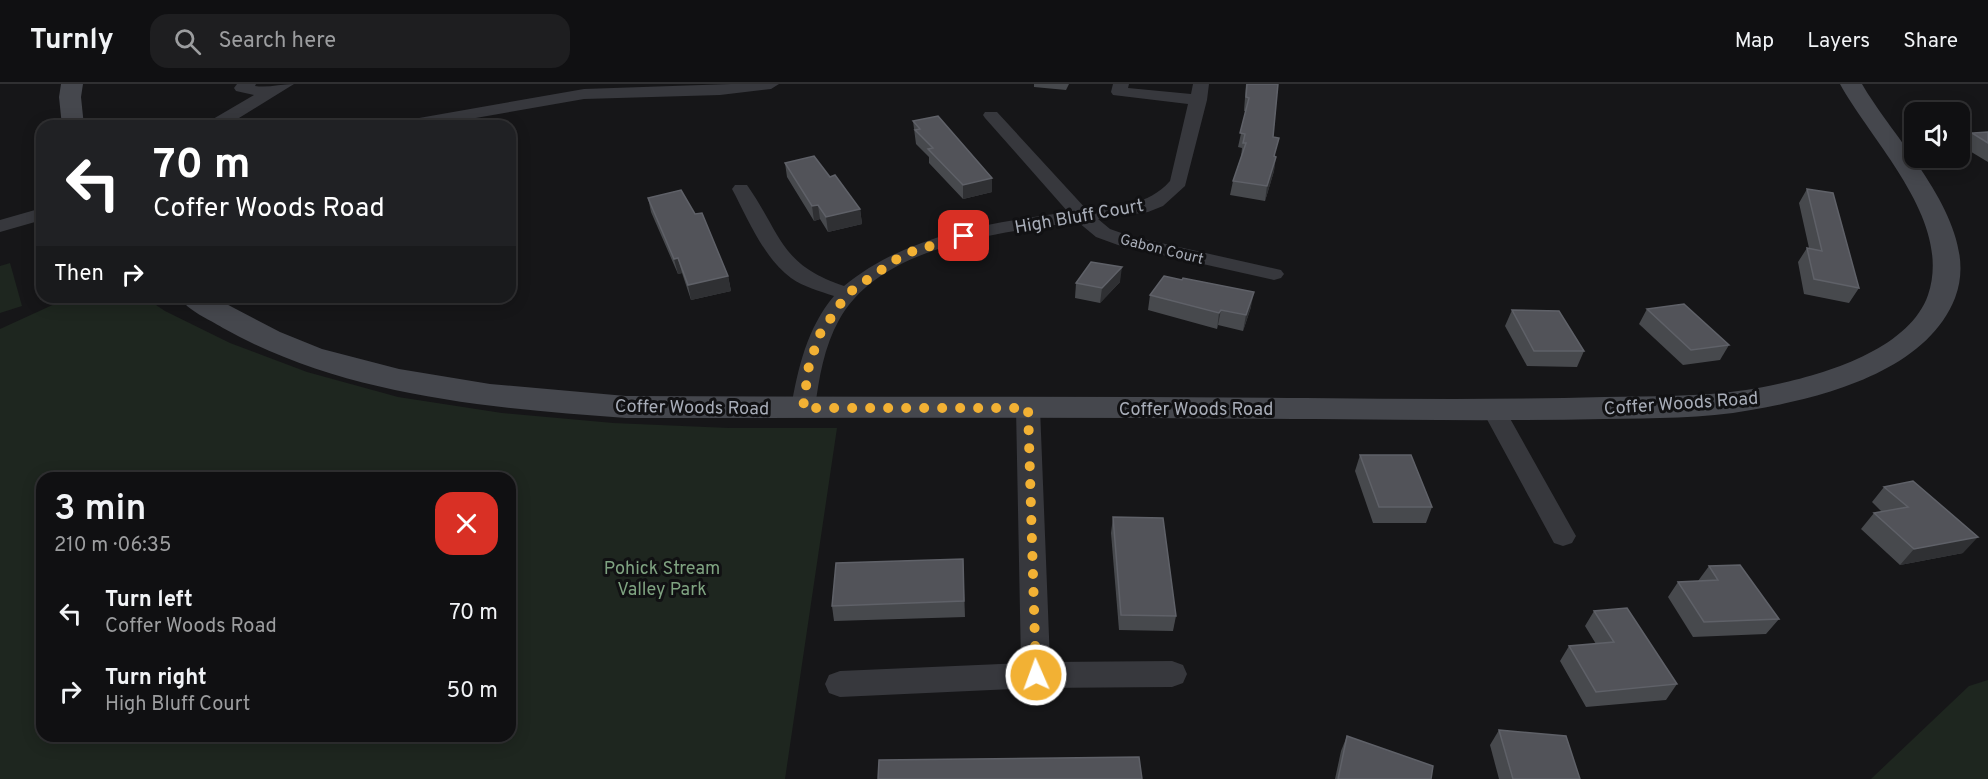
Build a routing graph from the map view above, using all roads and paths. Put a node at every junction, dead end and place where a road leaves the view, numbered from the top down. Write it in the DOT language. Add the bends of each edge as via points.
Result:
graph roads {
  1 [pos="72,84"];
  2 [pos="248,84"];
  3 [pos="286,84"];
  4 [pos="771,84"];
  5 [pos="1121,84"];
  6 [pos="1851,84"];
  7 [pos="1200,92"];
  8 [pos="268,93"];
  9 [pos="991,115"];
  10 [pos="72,120"];
  11 [pos="224,120"];
  12 [pos="436,120"];
  13 [pos="741,189"];
  14 [pos="36,216"];
  15 [pos="1083,217"];
  16 [pos="0,226"];
  17 [pos="1274,274"];
  18 [pos="847,294"];
  19 [pos="203,303"];
  20 [pos="803,408"];
  21 [pos="1028,408"];
  22 [pos="1495,411"];
  23 [pos="1563,536"];
  24 [pos="1172,674"];
  25 [pos="1036,675"];
  26 [pos="840,684"];
  1 -- 10 [label="street"];
  2 -- 8 [label="street" via="242,88"];
  3 -- 8 [label="street"];
  4 -- 12 [label="street" via="729,90 584,94"];
  5 -- 7 [label="street, High Bluff Court" via="1119,92"];
  6 -- 22 [label="street, Coffer Woods Road" via="1923,194 1944,237 1948,277 1935,313 1922,328 1863,368 1767,397 1659,407"];
  7 -- 15 [label="street, High Bluff Court" via="1182,173 1170,192 1141,208"];
  8 -- 11 [label="street"];
  9 -- 15 [label="street, Gabon Court"];
  13 -- 18 [label="street" via="793,269 813,282"];
  14 -- 16 [label="street"];
  15 -- 17 [label="street, Gabon Court" via="1103,233 1125,242"];
  15 -- 18 [label="street, High Bluff Court" via="979,232 933,244 904,254"];
  18 -- 20 [label="street, High Bluff Court" via="817,344 809,365"];
  19 -- 20 [label="street, Coffer Woods Road" via="230,320 297,350 432,386 528,400 626,407"];
  20 -- 21 [label="street, Coffer Woods Road"];
  21 -- 22 [label="street, Coffer Woods Road"];
  21 -- 25 [label="street"];
  22 -- 23 [label="street"];
  24 -- 25 [label="street"];
  25 -- 26 [label="street"];
}
